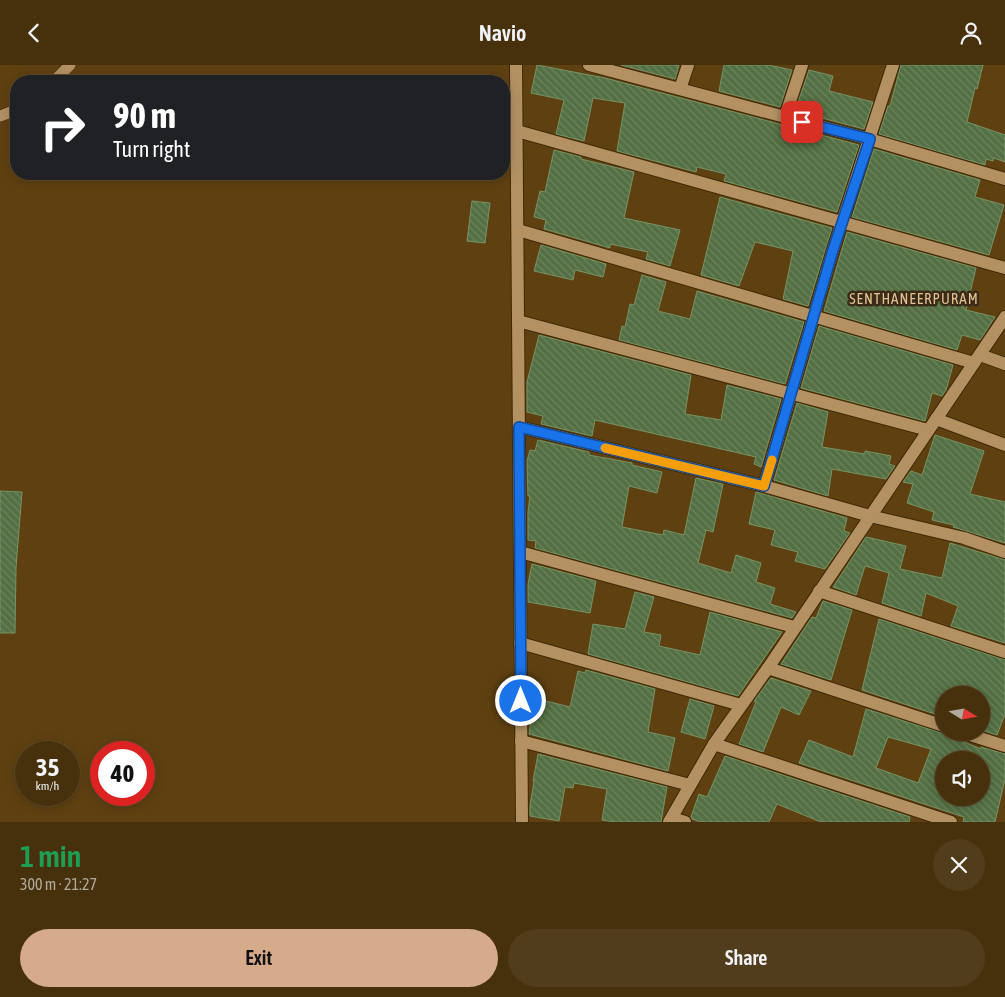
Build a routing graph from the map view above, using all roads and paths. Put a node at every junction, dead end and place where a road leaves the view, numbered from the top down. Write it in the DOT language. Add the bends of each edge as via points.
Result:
graph roads {
  1 [pos="70,65"];
  2 [pos="516,65"];
  3 [pos="589,65"];
  4 [pos="688,65"];
  5 [pos="802,65"];
  6 [pos="893,65"];
  7 [pos="60,75"];
  8 [pos="680,89"];
  9 [pos="786,117"];
  10 [pos="517,131"];
  11 [pos="870,139"];
  12 [pos="1005,179"];
  13 [pos="842,221"];
  14 [pos="518,230"];
  15 [pos="1005,268"];
  16 [pos="814,317"];
  17 [pos="1005,317"];
  18 [pos="518,321"];
  19 [pos="977,359"];
  20 [pos="1005,364"];
  21 [pos="791,393"];
  22 [pos="936,419"];
  23 [pos="519,427"];
  24 [pos="928,430"];
  25 [pos="1005,445"];
  26 [pos="764,486"];
  27 [pos="870,517"];
  28 [pos="520,552"];
  29 [pos="1005,552"];
  30 [pos="819,591"];
  31 [pos="794,627"];
  32 [pos="520,643"];
  33 [pos="1005,652"];
  34 [pos="768,668"];
  35 [pos="741,705"];
  36 [pos="935,723"];
  37 [pos="521,741"];
  38 [pos="989,741"];
  39 [pos="714,744"];
  40 [pos="1005,746"];
  41 [pos="690,785"];
  42 [pos="670,820"];
  43 [pos="522,822"];
  44 [pos="685,822"];
  45 [pos="951,822"];
  1 -- 7 [label="lane"];
  2 -- 10 [label="street"];
  3 -- 8 [label="street"];
  4 -- 8 [label="street"];
  5 -- 9 [label="street"];
  6 -- 11 [label="street"];
  8 -- 9 [label="street"];
  9 -- 11 [label="street"];
  10 -- 13 [label="street"];
  10 -- 14 [label="street"];
  11 -- 12 [label="street"];
  11 -- 13 [label="street"];
  13 -- 15 [label="street"];
  13 -- 16 [label="street"];
  14 -- 16 [label="street"];
  14 -- 18 [label="street"];
  16 -- 19 [label="street"];
  16 -- 21 [label="street"];
  17 -- 19 [label="street"];
  18 -- 21 [label="street"];
  18 -- 23 [label="street"];
  19 -- 20 [label="street"];
  19 -- 22 [label="street"];
  21 -- 24 [label="street"];
  21 -- 26 [label="street"];
  22 -- 24 [label="street"];
  22 -- 25 [label="street"];
  23 -- 26 [label="street"];
  23 -- 28 [label="street"];
  24 -- 27 [label="street"];
  26 -- 27 [label="street"];
  27 -- 29 [label="street" via="964,538"];
  27 -- 30 [label="street"];
  28 -- 31 [label="street"];
  28 -- 32 [label="street"];
  30 -- 31 [label="street"];
  30 -- 33 [label="street"];
  31 -- 34 [label="street"];
  32 -- 35 [label="street"];
  32 -- 37 [label="street"];
  34 -- 35 [label="street"];
  34 -- 36 [label="street"];
  35 -- 39 [label="street"];
  37 -- 41 [label="street"];
  37 -- 43 [label="street"];
  38 -- 40 [label="street"];
  39 -- 41 [label="street"];
  39 -- 45 [label="street"];
  41 -- 42 [label="street"];
  42 -- 44 [label="street"];
}
